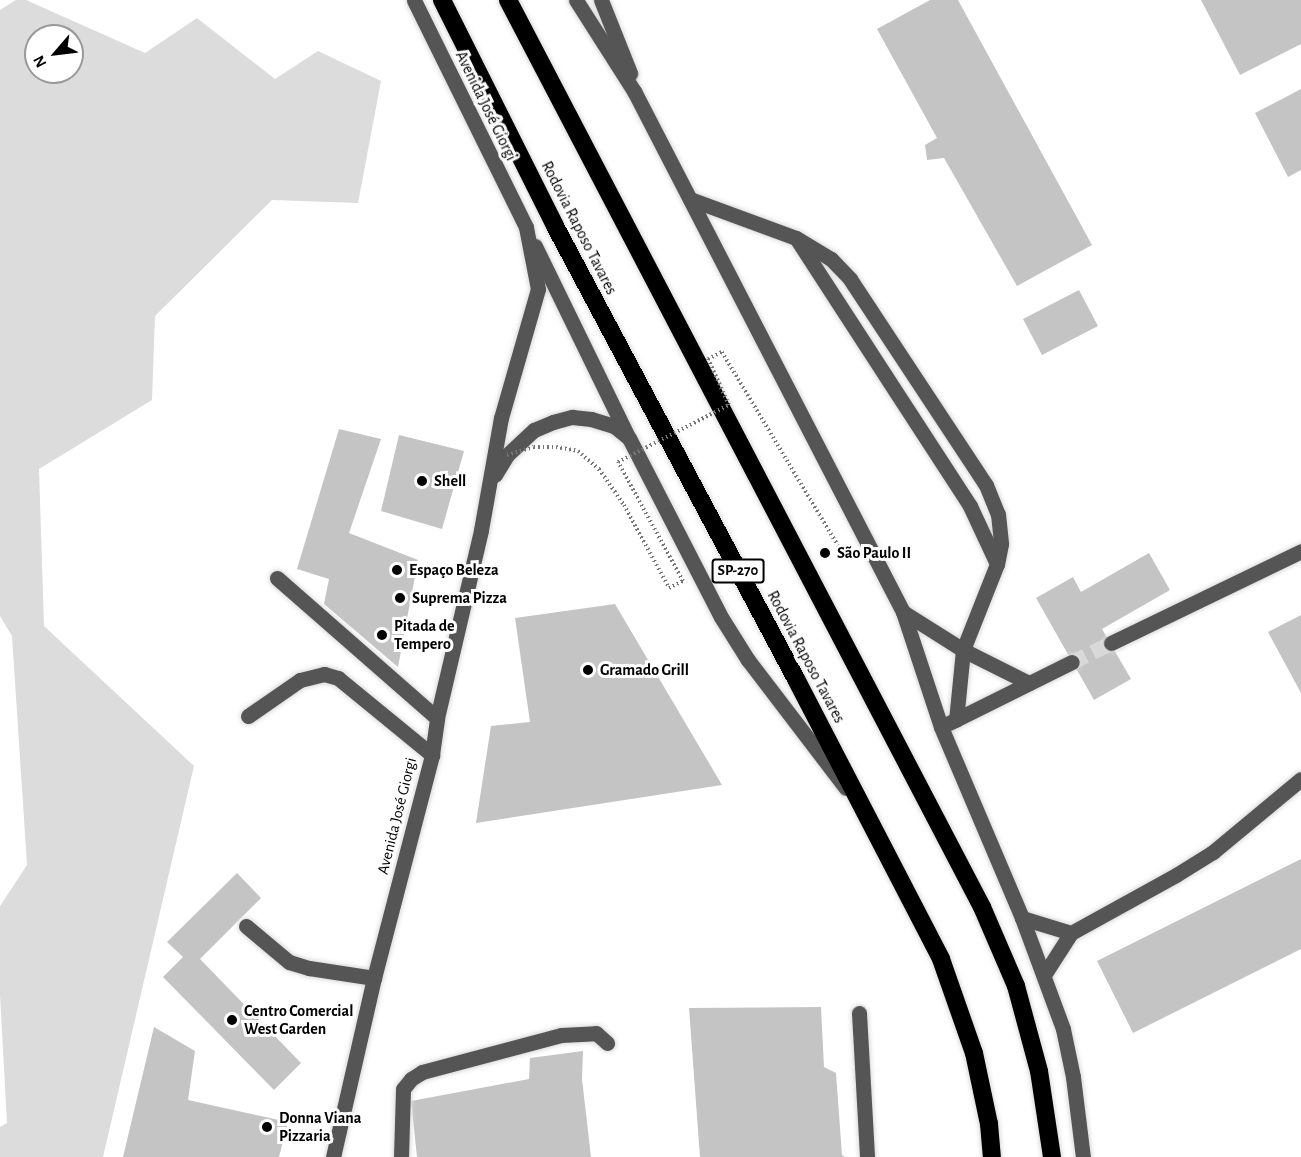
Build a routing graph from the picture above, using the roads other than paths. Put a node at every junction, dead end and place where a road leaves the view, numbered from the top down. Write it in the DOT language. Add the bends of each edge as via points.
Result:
graph roads {
  1 [pos="414,0"];
  2 [pos="442,0"];
  3 [pos="508,0"];
  4 [pos="576,0"];
  5 [pos="601,0"];
  6 [pos="634,91"];
  7 [pos="690,199"];
  8 [pos="526,227"];
  9 [pos="796,238"];
  10 [pos="629,438"];
  11 [pos="490,483"];
  12 [pos="1301,551"];
  13 [pos="997,564"];
  14 [pos="277,578"];
  15 [pos="903,612"];
  16 [pos="1111,643"];
  17 [pos="963,650"];
  18 [pos="1072,662"];
  19 [pos="1029,682"];
  20 [pos="249,716"];
  21 [pos="437,718"];
  22 [pos="956,720"];
  23 [pos="941,727"];
  24 [pos="432,756"];
  25 [pos="1301,779"];
  26 [pos="864,811"];
  27 [pos="1022,918"];
  28 [pos="246,926"];
  29 [pos="1071,933"];
  30 [pos="1044,975"];
  31 [pos="374,978"];
  32 [pos="859,1012"];
  33 [pos="607,1042"];
  34 [pos="333,1157"];
  35 [pos="401,1157"];
  36 [pos="867,1157"];
  37 [pos="992,1157"];
  38 [pos="1052,1157"];
  39 [pos="1083,1157"];
  1 -- 8 [label="street, Avenida José Giorgi"];
  2 -- 26 [label="highway, Rodovia Raposo Tavares / SP-270" via="555,226"];
  3 -- 38 [label="highway" via="982,907 1019,996 1039,1071"];
  4 -- 6 [label="street"];
  5 -- 6 [label="street" via="627,61"];
  6 -- 7 [label="street"];
  7 -- 9 [label="street"];
  7 -- 15 [label="street"];
  8 -- 10 [label="street, Avenida José Giorgi"];
  8 -- 11 [label="street, Avenida José Giorgi" via="538,289 501,418"];
  9 -- 13 [label="street" via="970,506"];
  9 -- 13 [label="street" via="831,259 850,279 986,485 998,514 1001,544"];
  10 -- 11 [label="street, Avenida José Giorgi" via="614,426 572,417 534,430 507,455"];
  10 -- 26 [label="street, Avenida José Giorgi" via="721,617 748,660"];
  11 -- 21 [label="street, Avenida José Giorgi"];
  12 -- 16 [label="street"];
  13 -- 17 [label="street"];
  14 -- 21 [label="street"];
  15 -- 17 [label="street"];
  15 -- 23 [label="street"];
  17 -- 19 [label="street"];
  17 -- 22 [label="street"];
  18 -- 19 [label="street"];
  19 -- 22 [label="street"];
  20 -- 24 [label="street" via="300,680 324,674 338,678"];
  21 -- 24 [label="street, Avenida José Giorgi"];
  22 -- 23 [label="street"];
  23 -- 27 [label="street"];
  24 -- 31 [label="street, Avenida José Giorgi"];
  25 -- 29 [label="street" via="1213,852"];
  26 -- 37 [label="highway, Rodovia Raposo Tavares / SP-270" via="941,959 974,1053"];
  27 -- 29 [label="street"];
  27 -- 30 [label="street"];
  28 -- 31 [label="street" via="289,962"];
  29 -- 30 [label="street"];
  30 -- 39 [label="street" via="1063,1029"];
  31 -- 34 [label="street, Avenida José Giorgi"];
  32 -- 36 [label="street"];
  33 -- 35 [label="street" via="596,1033 561,1035 422,1072 403,1089"];
}
